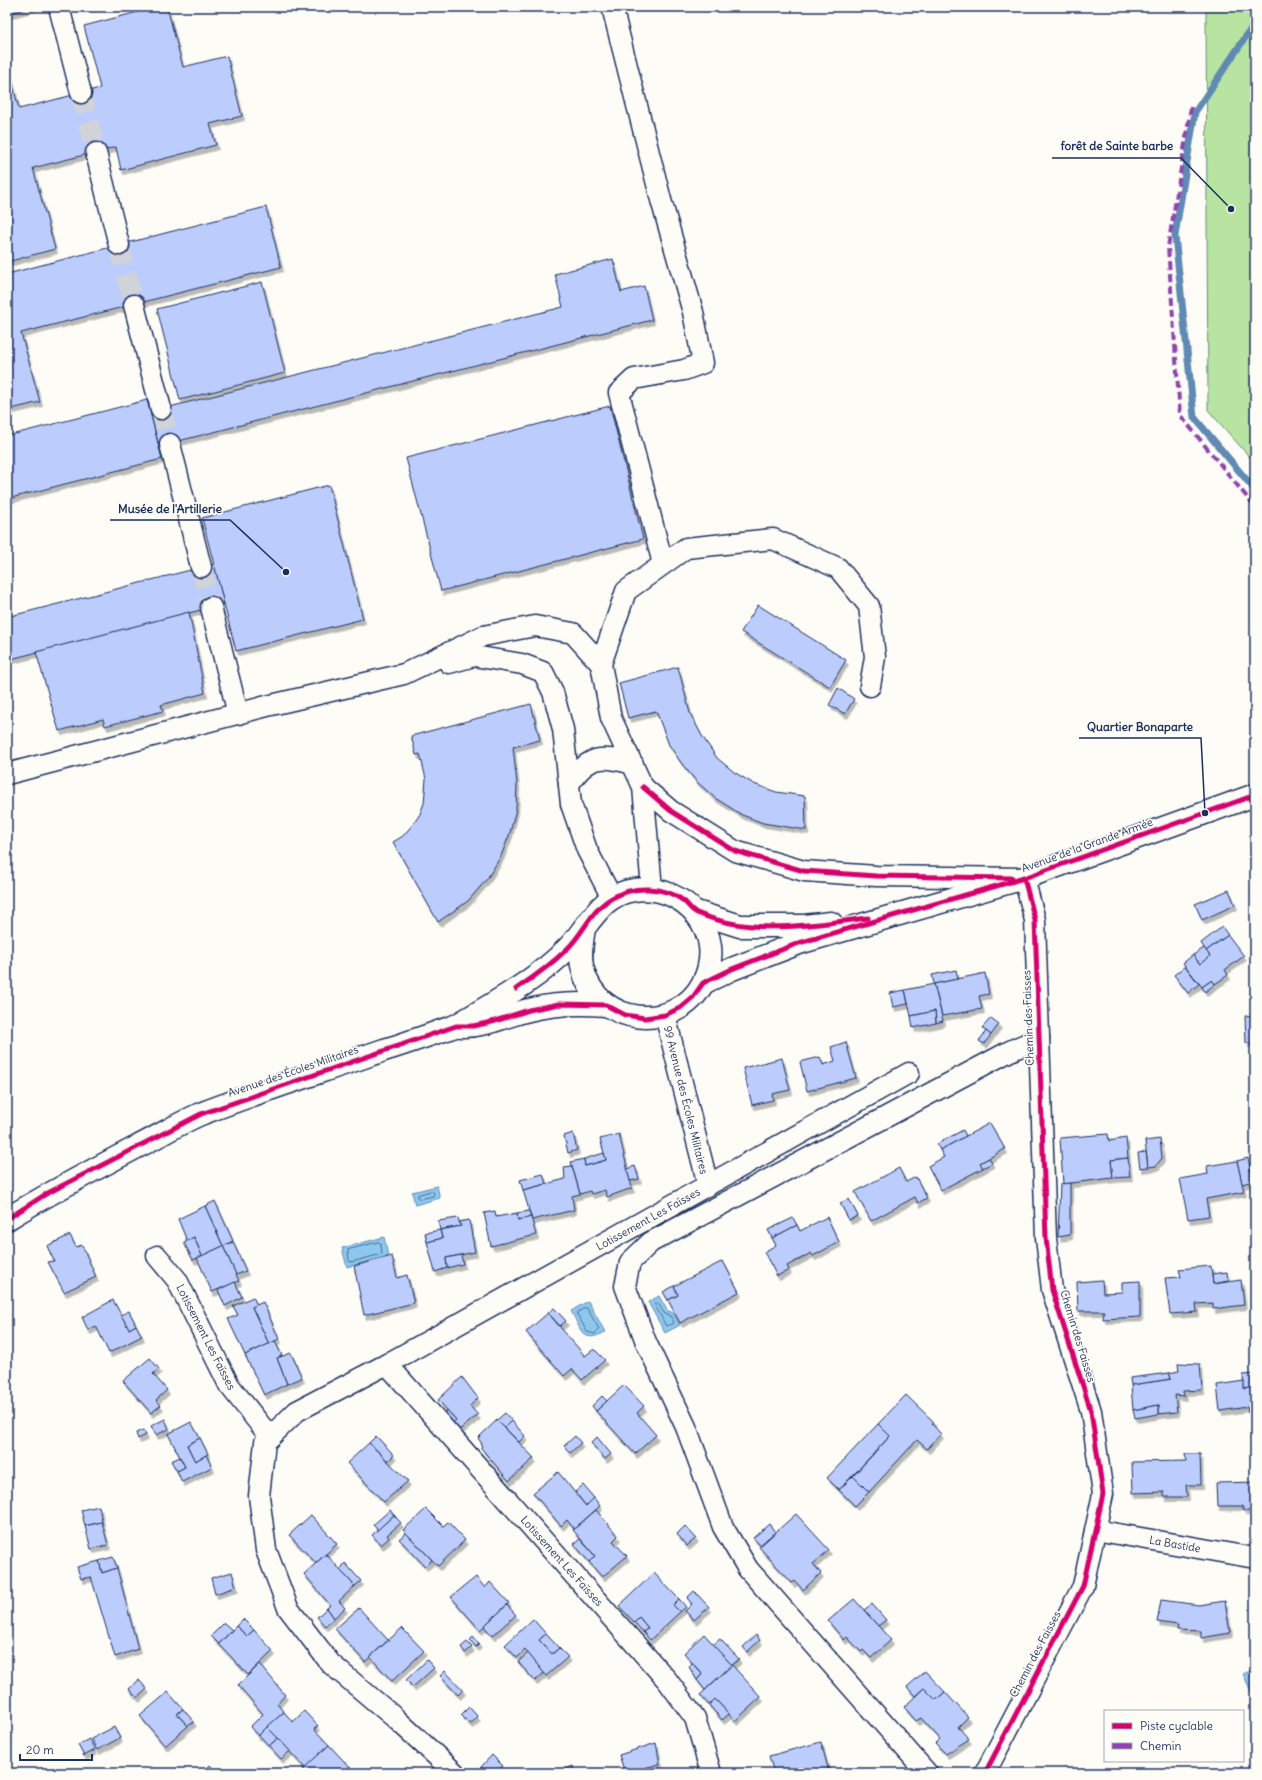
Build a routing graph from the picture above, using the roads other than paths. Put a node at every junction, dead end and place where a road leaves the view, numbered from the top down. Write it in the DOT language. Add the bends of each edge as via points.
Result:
graph roads {
  1 [pos="59,7"];
  2 [pos="612,7"];
  3 [pos="81,93"];
  4 [pos="96,153"];
  5 [pos="119,245"];
  6 [pos="134,304"];
  7 [pos="161,409"];
  8 [pos="170,444"];
  9 [pos="663,564"];
  10 [pos="201,567"];
  11 [pos="211,607"];
  12 [pos="601,664"];
  13 [pos="404,674"];
  14 [pos="870,686"];
  15 [pos="238,714"];
  16 [pos="633,764"];
  17 [pos="7,774"];
  18 [pos="569,784"];
  19 [pos="643,787"];
  20 [pos="1255,795"];
  21 [pos="1024,878"];
  22 [pos="652,889"];
  23 [pos="612,898"];
  24 [pos="696,912"];
  25 [pos="901,913"];
  26 [pos="584,928"];
  27 [pos="703,983"];
  28 [pos="606,1005"];
  29 [pos="665,1015"];
  30 [pos="456,1026"];
  31 [pos="1039,1038"];
  32 [pos="910,1073"];
  33 [pos="708,1185"];
  34 [pos="7,1219"];
  35 [pos="157,1256"];
  36 [pos="387,1364"];
  37 [pos="270,1437"];
  38 [pos="1095,1530"];
  39 [pos="1255,1558"];
  40 [pos="455,1773"];
  41 [pos="711,1773"];
  42 [pos="927,1773"];
  43 [pos="985,1773"];
  1 -- 3 [label="street"];
  2 -- 9 [label="street" via="661,200 693,312 702,363 684,370 634,379 619,393"];
  4 -- 5 [label="street"];
  6 -- 7 [label="street"];
  8 -- 10 [label="street"];
  9 -- 12 [label="street" via="626,591"];
  9 -- 14 [label="street" via="686,548 772,540 838,568 869,606 875,656"];
  11 -- 15 [label="street"];
  12 -- 13 [label="street" via="573,633 535,626 483,636"];
  12 -- 16 [label="street" via="612,718"];
  13 -- 15 [label="street"];
  13 -- 18 [label="street" via="474,656 522,664 543,672 553,692 563,729"];
  15 -- 17 [label="street"];
  16 -- 18 [label="street" via="612,758 594,760 579,769"];
  16 -- 19 [label="street"];
  18 -- 23 [label="street" via="571,804 587,850"];
  19 -- 21 [label="street" via="672,811 735,851 804,871 876,876"];
  19 -- 22 [label="street"];
  20 -- 21 [label="street, Avenue de la Grande Armée"];
  21 -- 25 [label="street, Avenue de la Grande Armée"];
  21 -- 31 [label="street, Chemin des Faisses" via="1035,920"];
  22 -- 23 [label="street" via="631,890"];
  22 -- 24 [label="street" via="669,893 684,901"];
  23 -- 26 [label="street" via="596,911"];
  24 -- 25 [label="street, Avenue de la Grande Armée" via="740,926 812,925"];
  24 -- 27 [label="street" via="705,928 710,947 709,965"];
  25 -- 27 [label="street, Avenue de la Grande Armée" via="800,943"];
  26 -- 28 [label="street" via="581,949 583,970 592,990"];
  26 -- 30 [label="street, Avenue des Écoles Militaires" via="569,947 530,979"];
  27 -- 29 [label="street" via="693,997 680,1008"];
  28 -- 29 [label="street" via="625,1015 645,1018"];
  28 -- 30 [label="street, Avenue des Écoles Militaires" via="559,1004 492,1022"];
  29 -- 33 [label="street, 99 Avenue des Écoles Militaires"];
  30 -- 34 [label="street, Avenue des Écoles Militaires" via="200,1114 46,1194"];
  31 -- 38 [label="street, Chemin des Faisses" via="1047,1245 1052,1290 1091,1411 1103,1494"];
  31 -- 42 [label="street" via="651,1242 630,1262 624,1286 646,1342 686,1427 723,1527 748,1569"];
  32 -- 33 [label="street, Lotissement Les Faïsses"];
  33 -- 36 [label="street, Lotissement Les Faïsses"];
  35 -- 37 [label="street, Lotissement Les Faïsses" via="177,1280 229,1384"];
  36 -- 37 [label="street, Lotissement Les Faïsses" via="297,1411"];
  36 -- 41 [label="street, Lotissement Les Faïsses" via="667,1680 695,1718"];
  37 -- 40 [label="street, Lotissement Les Faïsses" via="265,1442 259,1496 266,1550 288,1608 331,1664"];
  38 -- 39 [label="street, La Bastide"];
  38 -- 43 [label="street, Chemin des Faisses" via="1083,1586"];
}
